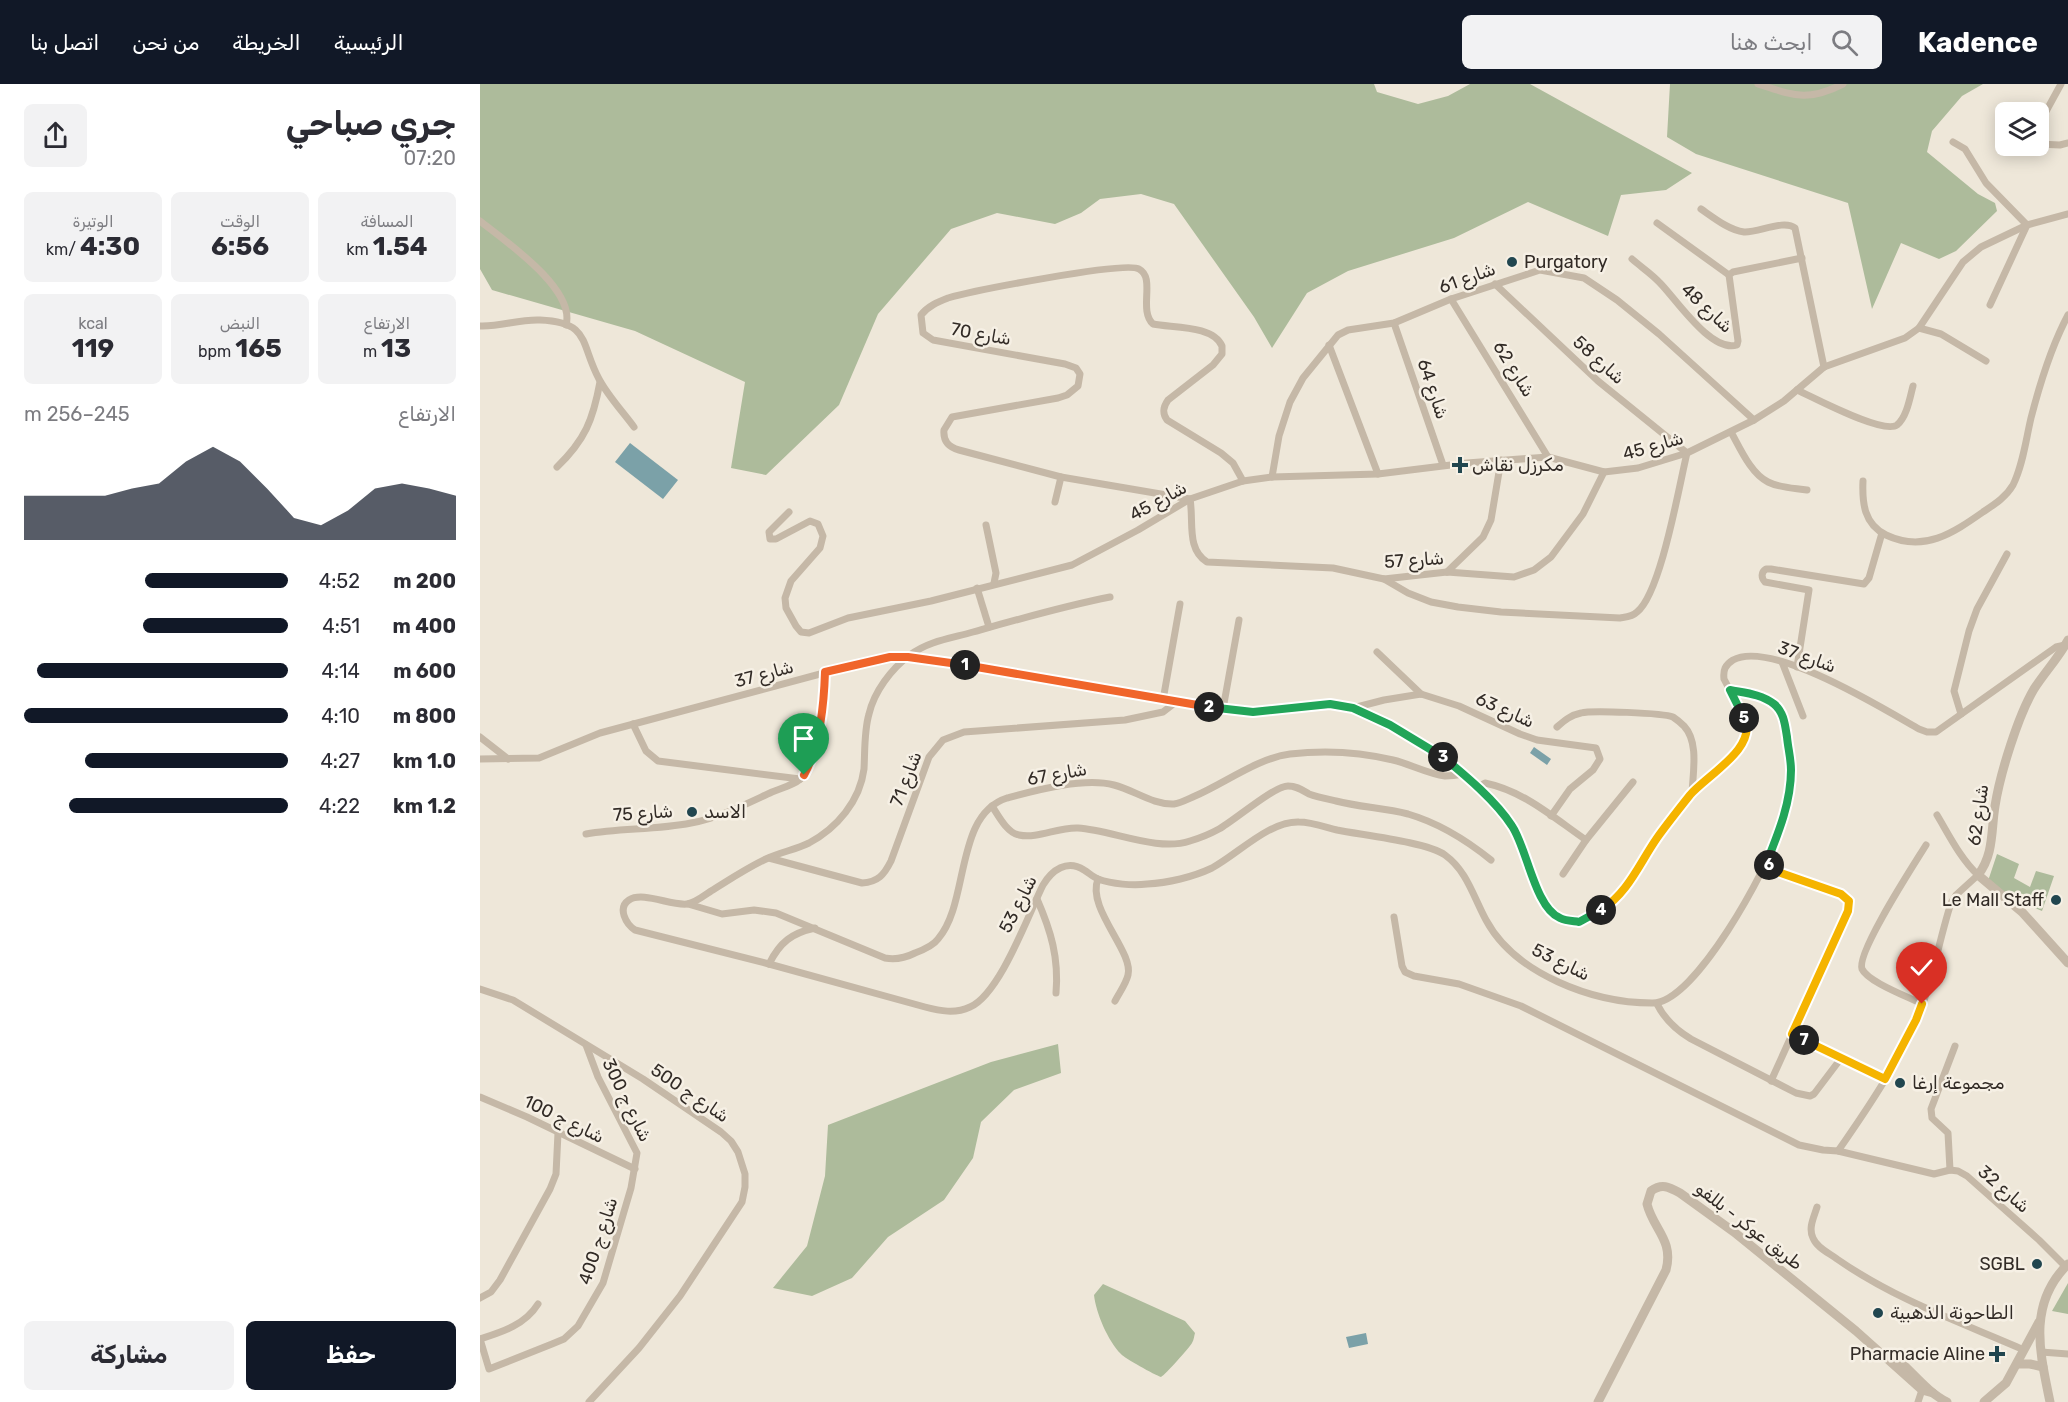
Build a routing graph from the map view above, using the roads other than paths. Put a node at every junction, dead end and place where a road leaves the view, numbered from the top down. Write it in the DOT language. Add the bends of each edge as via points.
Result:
graph roads {
  1 [pos="1758,84"];
  2 [pos="1843,84"];
  3 [pos="2061,84"];
  4 [pos="2049,106"];
  5 [pos="1953,142"];
  6 [pos="2068,143"];
  7 [pos="2049,144"];
  8 [pos="1701,209"];
  9 [pos="2068,214"];
  10 [pos="480,221"];
  11 [pos="1657,223"];
  12 [pos="2027,225"];
  13 [pos="1802,258"];
  14 [pos="1632,259"];
  15 [pos="1729,275"];
  16 [pos="1495,284"];
  17 [pos="1451,299"];
  18 [pos="1990,306"];
  19 [pos="2068,315"];
  20 [pos="1394,323"];
  21 [pos="566,325"];
  22 [pos="480,326"];
  23 [pos="1919,328"];
  24 [pos="1329,345"];
  25 [pos="1986,361"];
  26 [pos="1824,367"];
  27 [pos="600,382"];
  28 [pos="1913,386"];
  29 [pos="1797,390"];
  30 [pos="1754,420"];
  31 [pos="634,427"];
  32 [pos="1731,432"];
  33 [pos="1687,453"];
  34 [pos="1548,457"];
  35 [pos="1501,460"];
  36 [pos="1443,465"];
  37 [pos="558,467"];
  38 [pos="1605,472"];
  39 [pos="1378,474"];
  40 [pos="1061,477"];
  41 [pos="1272,477"];
  42 [pos="1243,481"];
  43 [pos="1863,481"];
  44 [pos="1807,490"];
  45 [pos="1191,499"];
  46 [pos="1055,502"];
  47 [pos="789,512"];
  48 [pos="986,525"];
  49 [pos="1882,533"];
  50 [pos="2007,554"];
  51 [pos="1447,572"];
  52 [pos="1384,579"];
  53 [pos="994,583"];
  54 [pos="977,588"];
  55 [pos="1110,597"];
  56 [pos="1180,604"];
  57 [pos="1239,620"];
  58 [pos="988,627"];
  59 [pos="2067,642"];
  60 [pos="1377,652"];
  61 [pos="908,657"];
  62 [pos="1782,662"];
  63 [pos="1797,668"];
  64 [pos="825,672"];
  65 [pos="1730,690"];
  66 [pos="1421,694"];
  67 [pos="1163,699"];
  68 [pos="1176,702"];
  69 [pos="1353,708"];
  70 [pos="1222,709"];
  71 [pos="1961,714"];
  72 [pos="1803,716"];
  73 [pos="633,724"];
  74 [pos="1557,727"];
  75 [pos="480,737"];
  76 [pos="480,759"];
  77 [pos="508,759"];
  78 [pos="1463,774"];
  79 [pos="801,779"];
  80 [pos="1633,782"];
  81 [pos="1476,788"];
  82 [pos="1692,792"];
  83 [pos="992,806"];
  84 [pos="1937,815"];
  85 [pos="1551,816"];
  86 [pos="586,834"];
  87 [pos="1586,840"];
  88 [pos="1926,845"];
  89 [pos="768,858"];
  90 [pos="1491,860"];
  91 [pos="1766,864"];
  92 [pos="1563,874"];
  93 [pos="1977,875"];
  94 [pos="1098,879"];
  95 [pos="1037,899"];
  96 [pos="688,904"];
  97 [pos="1394,916"];
  98 [pos="815,928"];
  99 [pos="2068,963"];
  100 [pos="769,964"];
  101 [pos="480,989"];
  102 [pos="1056,993"];
  103 [pos="1114,1000"];
  104 [pos="1657,1004"];
  105 [pos="1922,1004"];
  106 [pos="1792,1034"];
  107 [pos="586,1045"];
  108 [pos="1955,1046"];
  109 [pos="1842,1057"];
  110 [pos="1885,1079"];
  111 [pos="1771,1081"];
  112 [pos="480,1097"];
  113 [pos="558,1134"];
  114 [pos="1838,1151"];
  115 [pos="635,1170"];
  116 [pos="1950,1170"];
  117 [pos="1817,1207"];
  118 [pos="2067,1265"];
  119 [pos="480,1299"];
  120 [pos="538,1304"];
  121 [pos="2039,1322"];
  122 [pos="480,1339"];
  123 [pos="2023,1352"];
  124 [pos="2041,1354"];
  125 [pos="2068,1354"];
  126 [pos="2017,1364"];
  127 [pos="2043,1367"];
  128 [pos="1923,1387"];
  129 [pos="589,1402"];
  130 [pos="1598,1402"];
  131 [pos="1918,1402"];
  132 [pos="1947,1402"];
  133 [pos="1984,1402"];
  134 [pos="2050,1402"];
  1 -- 2 [label="street" via="1802,96 1822,94"];
  3 -- 4 [label="street"];
  5 -- 12 [label="street" via="1965,149 1986,183"];
  6 -- 7 [label="street"];
  8 -- 13 [label="street" via="1741,232 1791,225"];
  9 -- 12 [label="street, شارع 45"];
  10 -- 21 [label="street" via="555,288 569,316"];
  11 -- 15 [label="street"];
  12 -- 18 [label="street"];
  12 -- 23 [label="street, شارع 45" via="1981,247 1963,262"];
  13 -- 15 [label="street"];
  13 -- 26 [label="street"];
  14 -- 15 [label="street, شارع 48" via="1707,333 1727,346 1737,345 1738,341"];
  16 -- 17 [label="street, شارع 61"];
  16 -- 30 [label="street, شارع 61" via="1540,270 1584,279 1659,334"];
  16 -- 33 [label="street, شارع 58" via="1598,381"];
  17 -- 20 [label="street, شارع 61"];
  17 -- 34 [label="street, شارع 62"];
  19 -- 49 [label="street" via="2039,388 2015,479 2006,496 1944,537 1905,541"];
  20 -- 24 [label="street, شارع 61" via="1348,330"];
  20 -- 36 [label="street, شارع 64"];
  21 -- 22 [label="street" via="523,320"];
  21 -- 27 [label="street" via="580,334"];
  23 -- 25 [label="street" via="1941,334"];
  23 -- 26 [label="street, شارع 45" via="1905,338"];
  24 -- 39 [label="street"];
  24 -- 41 [label="street, شارع 61" via="1290,402"];
  26 -- 29 [label="street, شارع 45"];
  27 -- 31 [label="street"];
  27 -- 37 [label="street" via="588,429"];
  28 -- 29 [label="street" via="1902,419 1890,427 1871,424"];
  29 -- 30 [label="street, شارع 45"];
  30 -- 32 [label="street, شارع 45"];
  32 -- 33 [label="street, شارع 45"];
  32 -- 44 [label="street" via="1766,481"];
  33 -- 38 [label="street, شارع 45" via="1638,468"];
  33 -- 52 [label="street" via="1658,573 1644,604 1629,617 1458,607 1423,599"];
  34 -- 35 [label="street, شارع 45"];
  34 -- 38 [label="street, شارع 45"];
  35 -- 36 [label="street, شارع 45"];
  35 -- 51 [label="street" via="1491,520 1483,537"];
  36 -- 39 [label="street, شارع 45"];
  38 -- 51 [label="street, شارع 57" via="1571,532 1551,557 1534,570 1514,577"];
  39 -- 41 [label="street, شارع 45"];
  40 -- 42 [label="street, شارع 70" via="953,448 945,441 944,430 956,415 1043,402 1067,394 1079,383 1078,370 1065,364 933,340 921,327 921,315 931,305 997,287 1106,268 1139,269 1146,279 1150,322 1194,329 1214,336 1222,346 1219,359 1168,400 1164,414 1167,420 1233,463"];
  40 -- 45 [label="street, شارع 70"];
  40 -- 46 [label="street"];
  41 -- 42 [label="street, شارع 45"];
  42 -- 45 [label="street, شارع 45"];
  43 -- 49 [label="street" via="1866,516"];
  45 -- 52 [label="street, شارع 57" via="1194,550 1207,562 1333,568"];
  45 -- 53 [label="street, شارع 45" via="1072,565"];
  47 -- 54 [label="street, شارع 45" via="769,532 770,539 810,521 818,524 823,536 820,548 791,581 786,593 786,608 801,632"];
  48 -- 53 [label="street" via="996,573"];
  49 -- 63 [label="street" via="1868,582 1864,584 1770,568 1763,572 1765,582 1809,590"];
  50 -- 71 [label="street" via="1969,631 1954,691"];
  51 -- 52 [label="street, شارع 57"];
  53 -- 54 [label="street, شارع 45"];
  54 -- 58 [label="street"];
  55 -- 58 [label="street"];
  56 -- 67 [label="street"];
  57 -- 70 [label="street"];
  58 -- 61 [label="street" via="929,645"];
  59 -- 71 [label="street, شارع 37"];
  59 -- 93 [label="street, شارع 62" via="2033,690 2019,725 1999,781 1990,852"];
  60 -- 66 [label="street"];
  61 -- 64 [label="street, شارع 37" via="877,659"];
  61 -- 67 [label="street, شارع 37"];
  61 -- 89 [label="street" via="881,686 869,714 863,772 850,807 812,841"];
  62 -- 63 [label="street, شارع 37"];
  62 -- 65 [label="street, شارع 37" via="1736,658 1723,672"];
  62 -- 72 [label="street"];
  63 -- 71 [label="street, شارع 37" via="1850,689 1927,732 1946,727"];
  64 -- 73 [label="street, شارع 37"];
  64 -- 79 [label="street" via="817,736"];
  65 -- 82 [label="street, شارع 37" via="1747,723 1746,736 1721,767"];
  65 -- 91 [label="street" via="1766,699 1781,712 1785,722 1791,769 1788,796"];
  66 -- 69 [label="street, شارع 63"];
  66 -- 85 [label="street, شارع 63" via="1459,706 1520,735 1596,748 1600,759 1570,789"];
  67 -- 68 [label="street, شارع 37"];
  68 -- 70 [label="street, شارع 37"];
  68 -- 89 [label="street, شارع 71" via="1163,712 1125,720 964,732 943,740 929,757 886,872 876,880 862,883"];
  69 -- 70 [label="street, شارع 37" via="1330,704 1269,712"];
  69 -- 78 [label="street, شارع 37" via="1426,745"];
  73 -- 77 [label="street, شارع 37" via="539,758"];
  73 -- 79 [label="street" via="646,751 658,761"];
  74 -- 82 [label="street" via="1582,712 1672,717 1690,735 1694,755"];
  75 -- 77 [label="street"];
  76 -- 77 [label="street, شارع 37"];
  78 -- 81 [label="street, شارع 37"];
  78 -- 83 [label="street, شارع 67" via="1446,776 1393,760 1322,751 1286,754 1179,803 1163,803 1096,782 1032,792"];
  79 -- 86 [label="street, شارع 75" via="706,820"];
  80 -- 87 [label="street"];
  81 -- 82 [label="street, شارع 37" via="1512,826 1549,909 1559,918 1579,922 1624,891"];
  81 -- 85 [label="street" via="1485,783 1510,790"];
  83 -- 90 [label="street" via="1017,835 1075,828 1179,844 1220,828 1273,791 1297,787 1311,794 1436,824 1469,842"];
  83 -- 98 [label="street" via="980,818 950,917 932,945 912,955 885,958"];
  84 -- 93 [label="street"];
  85 -- 87 [label="street"];
  87 -- 92 [label="street"];
  88 -- 105 [label="street" via="1883,915 1861,962 1863,971 1875,981"];
  89 -- 96 [label="street"];
  91 -- 104 [label="street" via="1712,955 1689,983"];
  91 -- 106 [label="street" via="1841,894 1849,901 1848,911"];
  93 -- 99 [label="street" via="2022,912"];
  93 -- 105 [label="street, شارع 62" via="1951,903"];
  94 -- 95 [label="street, شارع 53" via="1079,867 1059,867 1049,875"];
  94 -- 103 [label="street" via="1098,902 1128,968 1126,981"];
  94 -- 104 [label="street, شارع 53" via="1148,884 1178,879 1211,868 1278,825 1299,822 1420,846 1443,854 1460,870 1486,920 1516,957 1560,982 1590,993 1613,1000"];
  95 -- 100 [label="street, شارع 53" via="989,993 964,1010 925,1008"];
  95 -- 102 [label="street" via="1049,927 1057,964"];
  96 -- 98 [label="street" via="717,914 766,911"];
  96 -- 100 [label="street, شارع 53" via="635,898 625,904 624,917 635,930"];
  97 -- 114 [label="street, شارع 32" via="1402,966 1407,973 1505,999 1799,1145"];
  98 -- 100 [label="street" via="787,938"];
  101 -- 107 [label="street, شارع ج 500" via="513,1000"];
  104 -- 111 [label="street" via="1677,1030"];
  105 -- 110 [label="street, شارع 62"];
  106 -- 109 [label="street"];
  106 -- 111 [label="street"];
  107 -- 115 [label="street, شارع ج 300" via="598,1077 636,1148"];
  107 -- 129 [label="street, شارع ج 500" via="721,1132 738,1152 745,1180 742,1202 680,1296"];
  108 -- 116 [label="street" via="1931,1108 1932,1118 1948,1133"];
  109 -- 110 [label="street"];
  109 -- 111 [label="street" via="1819,1090 1810,1096"];
  110 -- 114 [label="street, شارع 62"];
  112 -- 113 [label="street, شارع ج 100"];
  113 -- 115 [label="street, شارع ج 100"];
  113 -- 119 [label="street" via="556,1174 550,1189 500,1280"];
  114 -- 116 [label="street, شارع 32" via="1934,1174"];
  115 -- 122 [label="street, شارع ج 400" via="603,1283 578,1326 564,1339 489,1370"];
  116 -- 118 [label="street, شارع 32" via="1967,1176"];
  117 -- 123 [label="street" via="1810,1230 1815,1243 1850,1268 1907,1300"];
  118 -- 121 [label="street" via="2044,1300"];
  120 -- 122 [label="street" via="532,1314 508,1329"];
  121 -- 123 [label="street"];
  121 -- 124 [label="street"];
  123 -- 124 [label="street"];
  123 -- 126 [label="street"];
  124 -- 125 [label="street"];
  124 -- 127 [label="street"];
  126 -- 127 [label="street"];
  126 -- 133 [label="street" via="2006,1383"];
  127 -- 134 [label="street"];
  128 -- 130 [label="street, طريق عوكر - بللفو" via="1734,1232 1680,1193 1659,1186 1651,1191 1647,1204 1667,1246 1666,1270"];
  128 -- 131 [label="street"];
  128 -- 132 [label="street, طريق عوكر - بللفو"];
}
